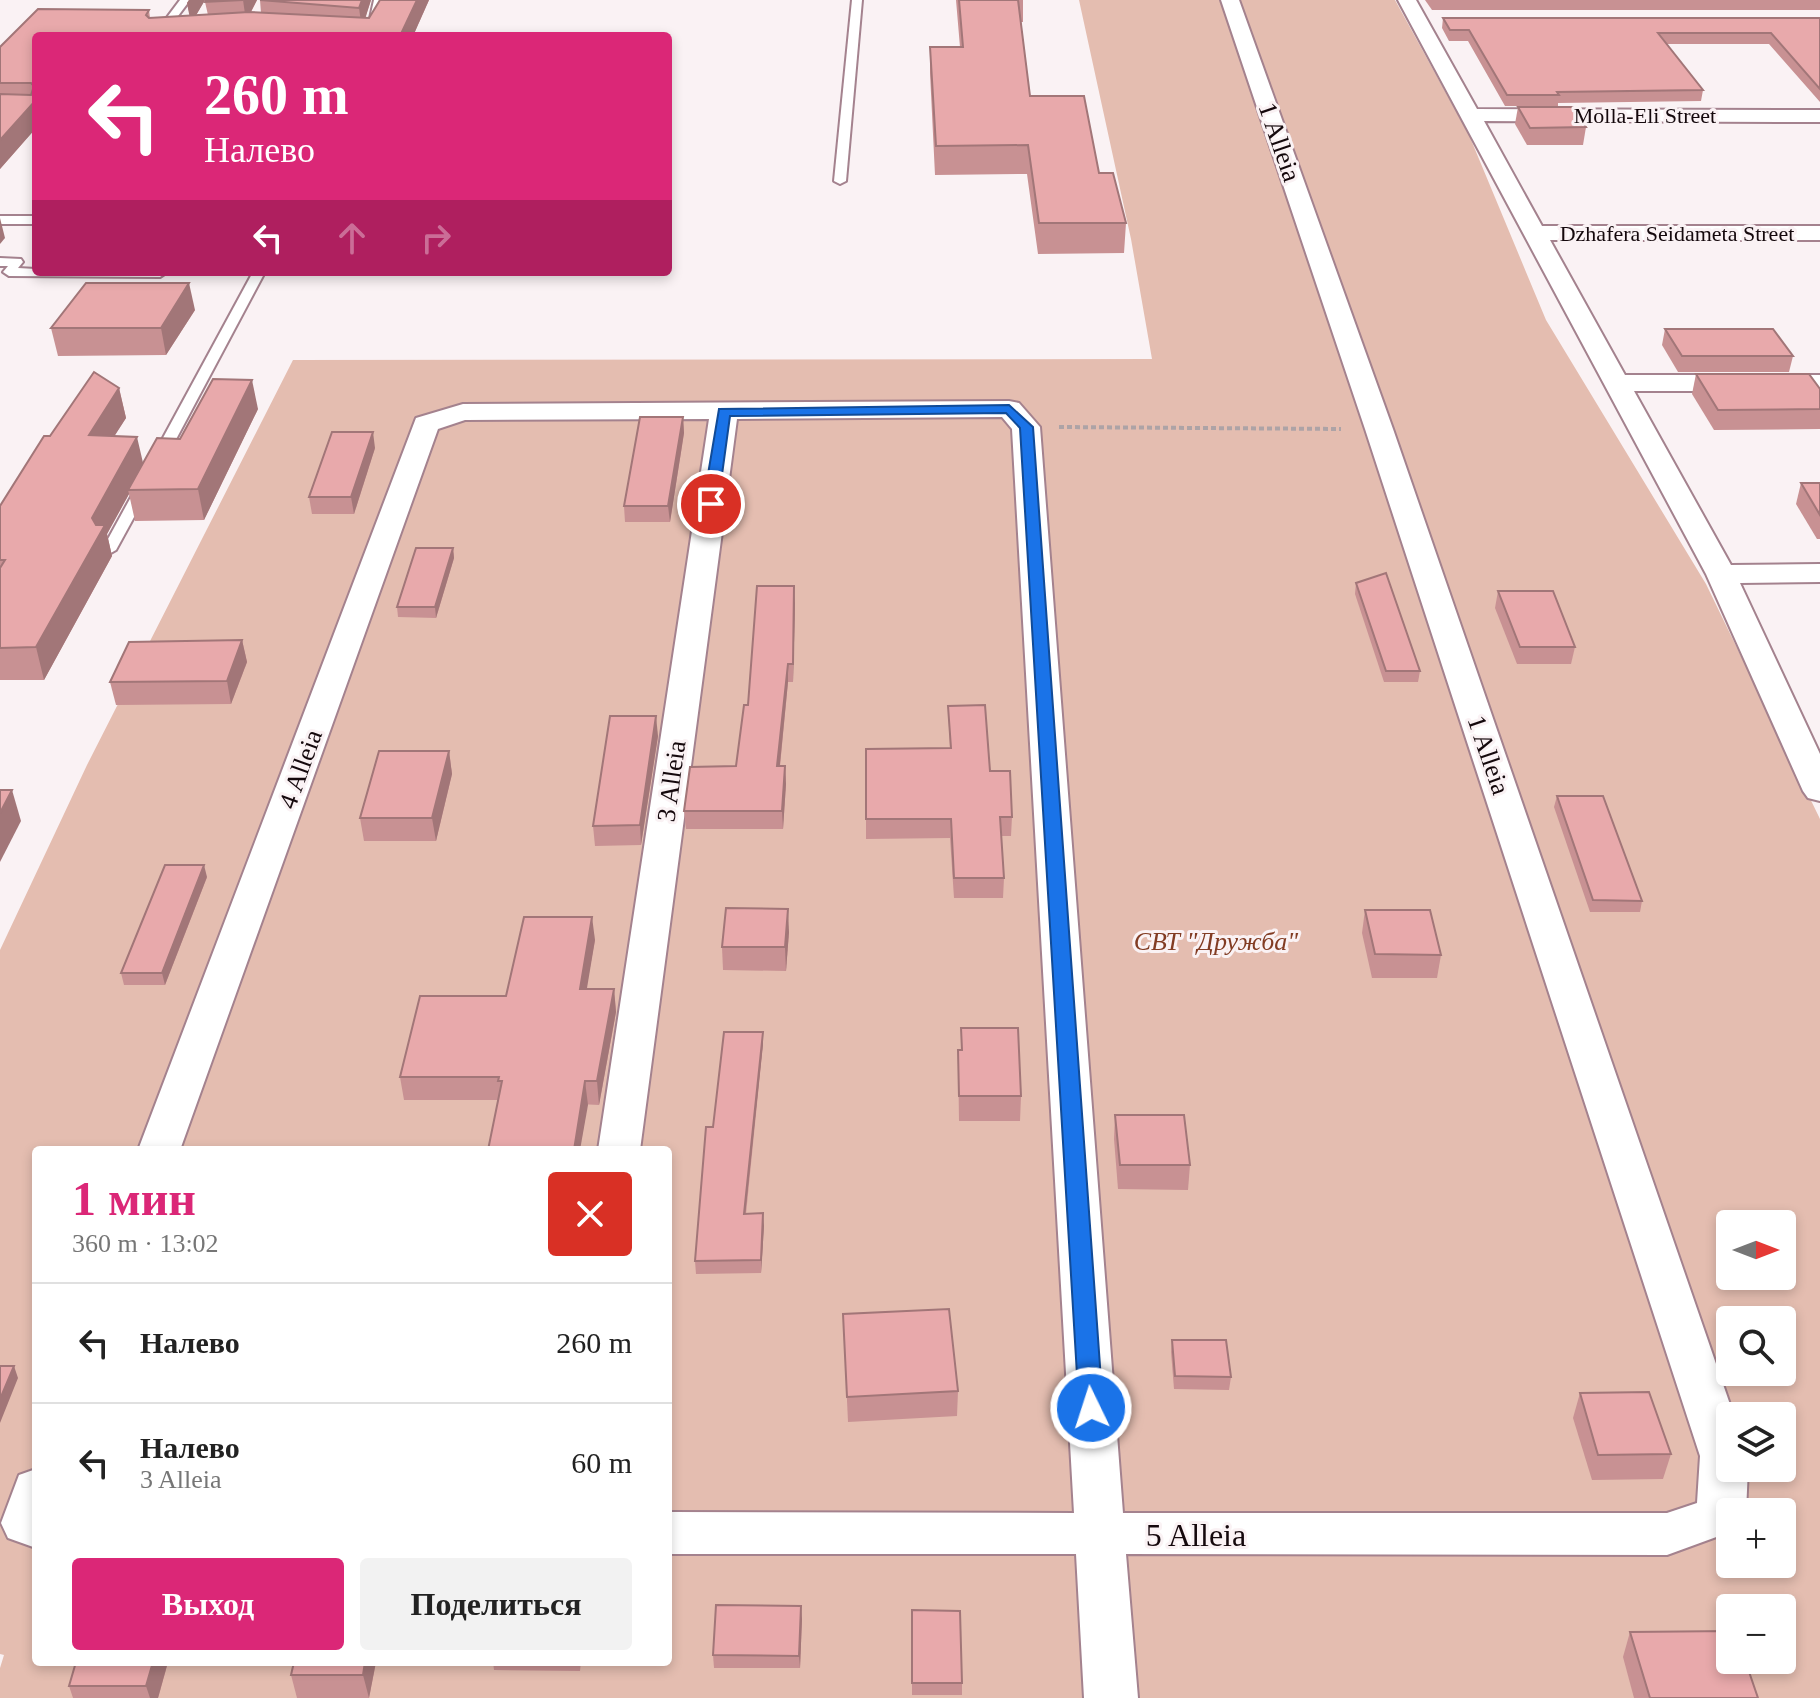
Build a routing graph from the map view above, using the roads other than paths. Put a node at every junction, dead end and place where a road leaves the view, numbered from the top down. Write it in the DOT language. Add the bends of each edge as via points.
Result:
graph roads {
  1 [pos="185,0"];
  2 [pos="379,0"];
  3 [pos="857,0"];
  4 [pos="1230,0"];
  5 [pos="1420,13"];
  6 [pos="174,30"];
  7 [pos="161,32"];
  8 [pos="165,32"];
  9 [pos="369,32"];
  10 [pos="1470,115"];
  11 [pos="1820,116"];
  12 [pos="840,181"];
  13 [pos="0,220"];
  14 [pos="32,220"];
  15 [pos="1535,233"];
  16 [pos="1820,233"];
  17 [pos="0,262"];
  18 [pos="32,272"];
  19 [pos="257,276"];
  20 [pos="1617,383"];
  21 [pos="1820,383"];
  22 [pos="724,412"];
  23 [pos="109,550"];
  24 [pos="1820,573"];
  25 [pos="1721,574"];
  26 [pos="1820,791"];
  27 [pos="160,1146"];
  28 [pos="620,1146"];
  29 [pos="1722,1498"];
  30 [pos="32,1503"];
  31 [pos="1716,1517"];
  32 [pos="32,1525"];
  33 [pos="672,1533"];
  34 [pos="1100,1535"];
  35 [pos="1111,1698"];
  1 -- 7 [label="lane"];
  2 -- 9 [label="lane"];
  3 -- 12 [label="lane"];
  4 -- 29 [label="street, 1 Alleia" via="1724,1456"];
  5 -- 10 [label="street"];
  6 -- 8 [label="lane"];
  10 -- 11 [label="street, Molla-Eli Street"];
  10 -- 15 [label="street"];
  13 -- 14 [label="lane"];
  15 -- 16 [label="street, Dzhafera Seidameta Street"];
  15 -- 20 [label="street"];
  17 -- 18 [label="lane" via="17,262 9,272"];
  19 -- 23 [label="lane"];
  20 -- 21 [label="street"];
  20 -- 25 [label="street"];
  22 -- 27 [label="street, 4 Alleia" via="463,412 426,424"];
  22 -- 28 [label="street, 3 Alleia"];
  22 -- 34 [label="street" via="1018,418"];
  24 -- 25 [label="street"];
  25 -- 26 [label="street"];
  30 -- 32 [label="street" via="26,1523"];
  31 -- 34 [label="street, 5 Alleia" via="1667,1534"];
  33 -- 34 [label="street, 5 Alleia"];
  34 -- 35 [label="street"];
}
